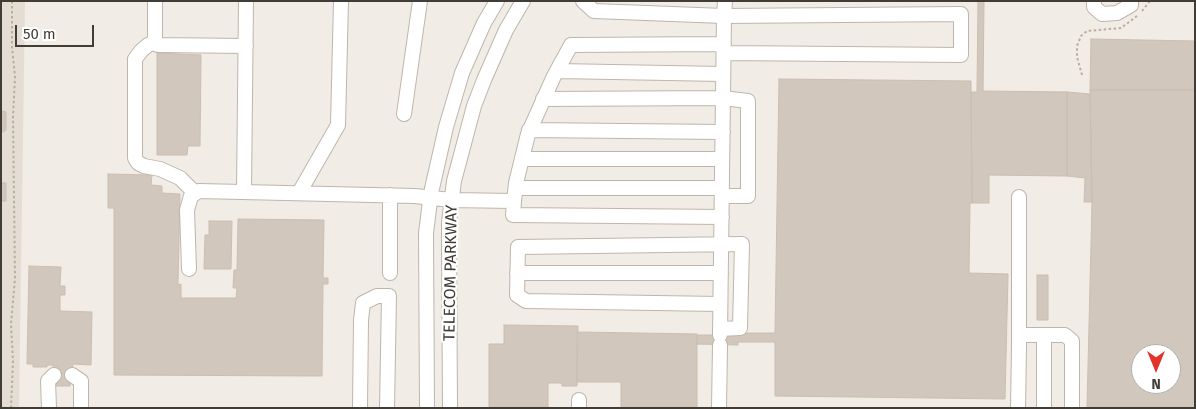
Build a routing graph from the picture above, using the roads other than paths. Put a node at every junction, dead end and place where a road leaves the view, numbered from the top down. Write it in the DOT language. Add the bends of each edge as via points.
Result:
graph roads {
  1 [pos="154,1"];
  2 [pos="246,1"];
  3 [pos="341,1"];
  4 [pos="420,1"];
  5 [pos="523,1"];
  6 [pos="583,1"];
  7 [pos="725,1"];
  8 [pos="1094,1"];
  9 [pos="1131,1"];
  10 [pos="492,3"];
  11 [pos="724,16"];
  12 [pos="153,43"];
  13 [pos="246,46"];
  14 [pos="724,49"];
  15 [pos="557,71"];
  16 [pos="723,74"];
  17 [pos="723,98"];
  18 [pos="543,100"];
  19 [pos="404,114"];
  20 [pos="529,130"];
  21 [pos="723,132"];
  22 [pos="522,159"];
  23 [pos="722,159"];
  24 [pos="244,192"];
  25 [pos="722,192"];
  26 [pos="195,193"];
  27 [pos="299,193"];
  28 [pos="515,194"];
  29 [pos="390,195"];
  30 [pos="1020,196"];
  31 [pos="431,199"];
  32 [pos="451,200"];
  33 [pos="722,217"];
  34 [pos="721,244"];
  35 [pos="189,269"];
  36 [pos="390,273"];
  37 [pos="517,273"];
  38 [pos="721,273"];
  39 [pos="720,304"];
  40 [pos="1019,335"];
  41 [pos="1044,335"];
  42 [pos="720,336"];
  43 [pos="54,375"];
  44 [pos="72,375"];
  45 [pos="49,408"];
  46 [pos="81,408"];
  47 [pos="360,408"];
  48 [pos="387,408"];
  49 [pos="427,408"];
  50 [pos="450,408"];
  51 [pos="719,408"];
  52 [pos="1018,408"];
  53 [pos="1044,408"];
  54 [pos="1072,408"];
  1 -- 12 [label="street"];
  2 -- 13 [label="street"];
  3 -- 27 [label="street" via="338,125"];
  4 -- 19 [label="street"];
  5 -- 32 [label="street, TELECOM PARKWAY" via="506,30 474,106"];
  6 -- 11 [label="street" via="594,11"];
  7 -- 11 [label="street"];
  8 -- 9 [label="street" via="1094,7 1102,14 1117,13 1131,5"];
  10 -- 31 [label="street, TELECOM PARKWAY" via="462,73 446,127"];
  11 -- 14 [label="street"];
  11 -- 14 [label="street" via="961,14 961,55"];
  12 -- 13 [label="street"];
  12 -- 26 [label="street" via="134,59 134,158 144,166 180,178"];
  13 -- 24 [label="street"];
  14 -- 15 [label="street" via="571,45"];
  14 -- 16 [label="street"];
  15 -- 16 [label="street"];
  15 -- 18 [label="street"];
  16 -- 17 [label="street"];
  17 -- 18 [label="street"];
  17 -- 21 [label="street"];
  17 -- 25 [label="street" via="748,101 748,196"];
  18 -- 20 [label="street"];
  20 -- 21 [label="street"];
  20 -- 22 [label="street"];
  21 -- 23 [label="street"];
  22 -- 23 [label="street"];
  22 -- 28 [label="street"];
  23 -- 25 [label="street"];
  24 -- 26 [label="street"];
  24 -- 27 [label="street"];
  25 -- 28 [label="street"];
  25 -- 33 [label="street"];
  26 -- 35 [label="street" via="191,196 188,210"];
  27 -- 29 [label="street"];
  28 -- 32 [label="street"];
  28 -- 33 [label="street" via="513,216"];
  29 -- 31 [label="street"];
  29 -- 36 [label="street"];
  30 -- 40 [label="street"];
  31 -- 32 [label="street"];
  31 -- 49 [label="street, TELECOM PARKWAY" via="426,233"];
  32 -- 50 [label="street, TELECOM PARKWAY"];
  33 -- 34 [label="street"];
  34 -- 37 [label="street" via="518,247"];
  34 -- 38 [label="street"];
  34 -- 42 [label="street" via="742,244 742,254 740,328"];
  37 -- 38 [label="street"];
  37 -- 39 [label="street" via="517,295 526,301"];
  38 -- 39 [label="street"];
  39 -- 42 [label="street"];
  40 -- 41 [label="street"];
  40 -- 52 [label="street"];
  41 -- 53 [label="street"];
  41 -- 54 [label="street" via="1065,335 1072,341"];
  42 -- 51 [label="street"];
  43 -- 45 [label="street" via="48,381"];
  44 -- 46 [label="street" via="82,381"];
  47 -- 48 [label="street" via="363,303 377,296 389,296"];
}
